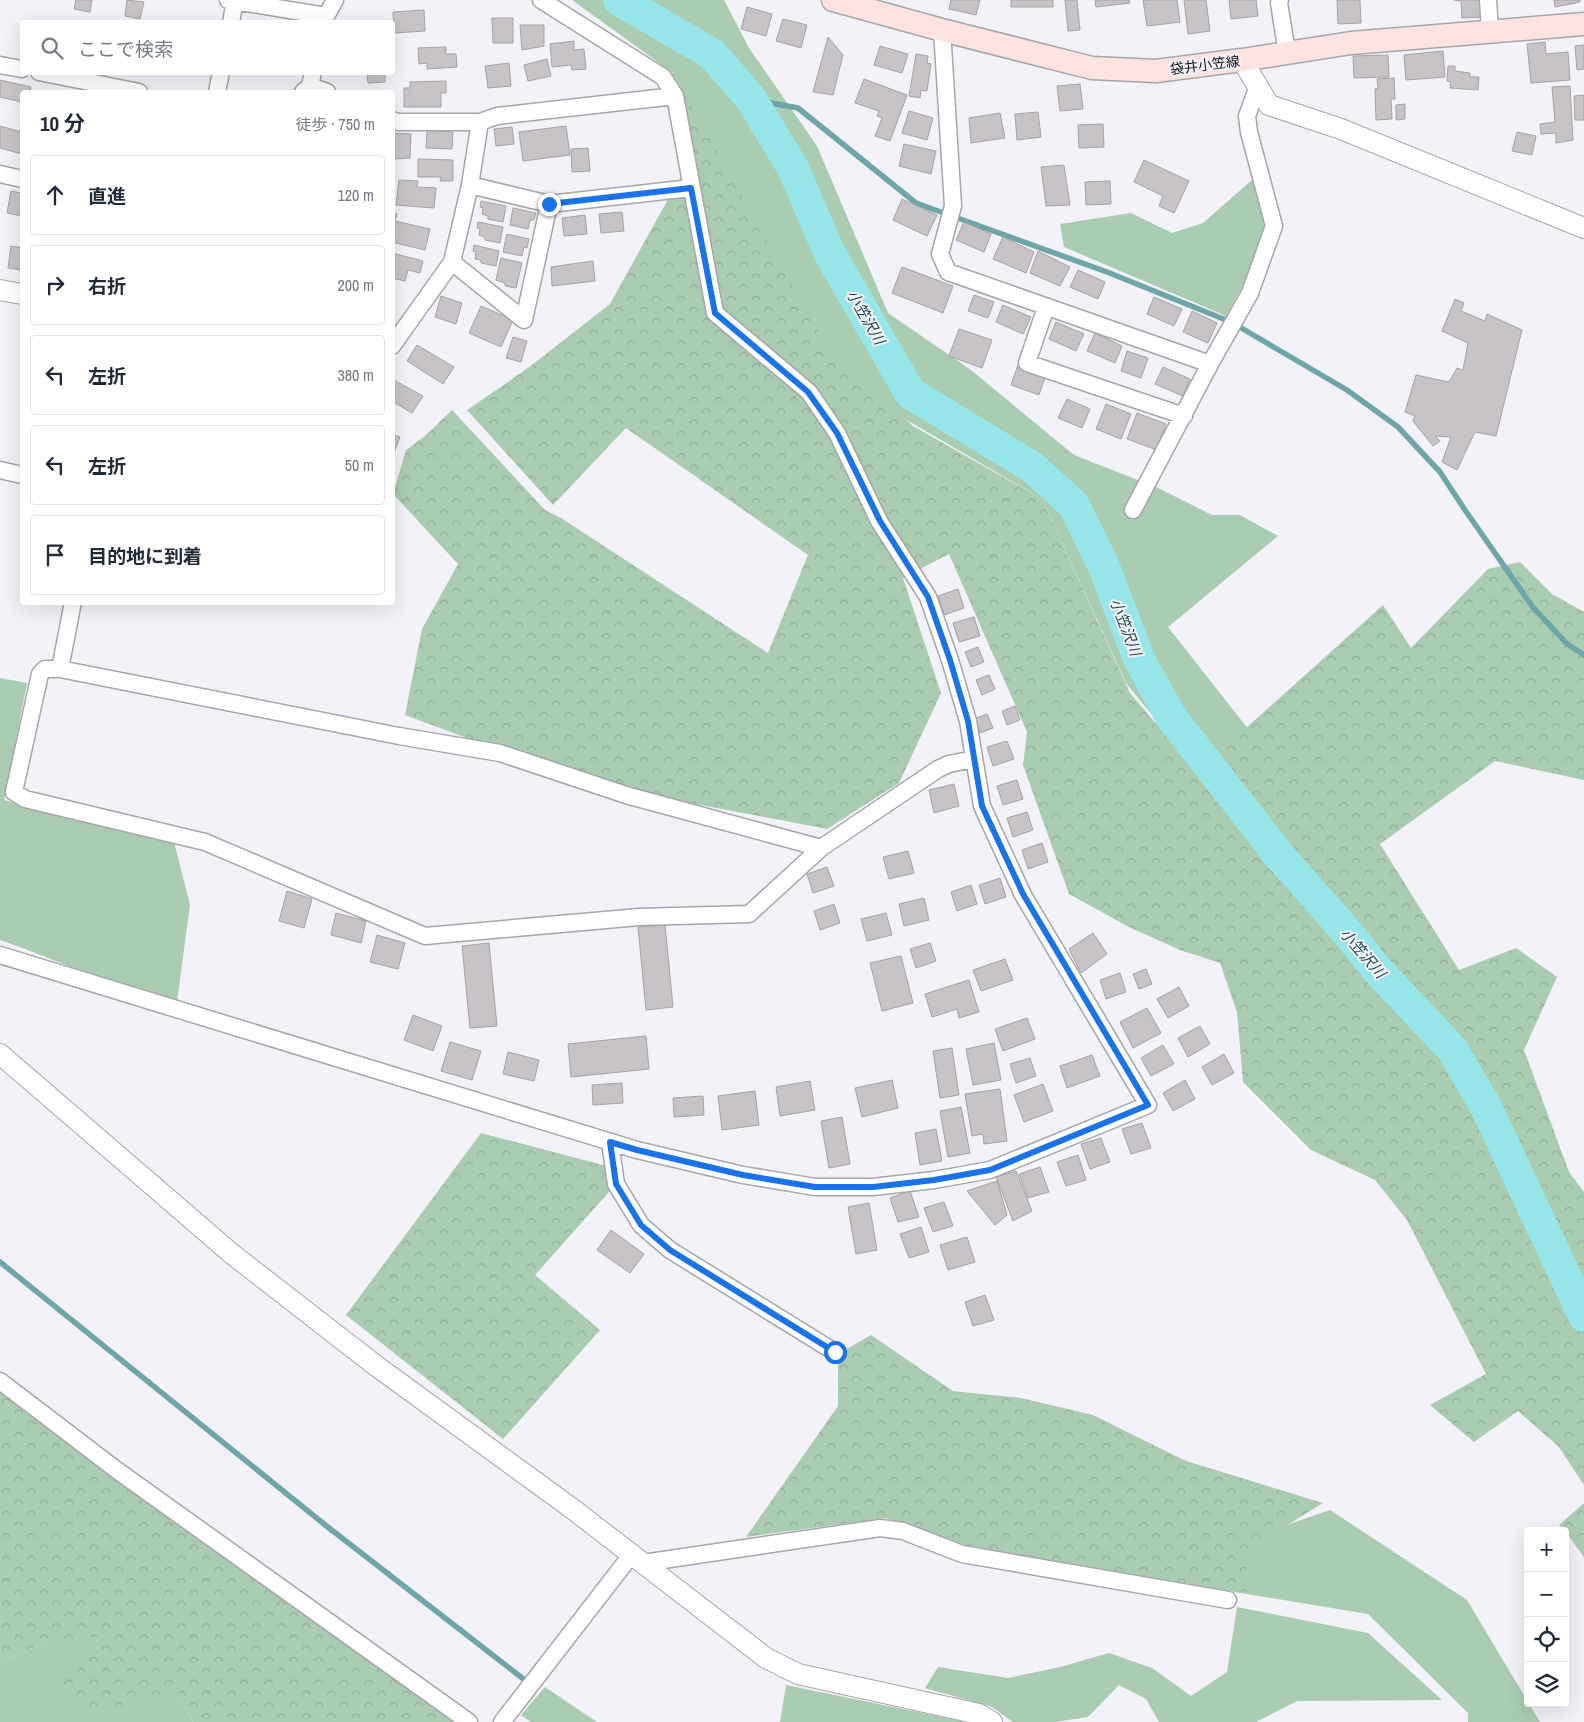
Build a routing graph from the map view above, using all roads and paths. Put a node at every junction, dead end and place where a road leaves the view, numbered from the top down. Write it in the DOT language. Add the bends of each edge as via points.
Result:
graph roads {
  1 [pos="335,0"];
  2 [pos="541,0"];
  3 [pos="1280,0"];
  4 [pos="1488,0"];
  5 [pos="232,1"];
  6 [pos="841,1"];
  7 [pos="325,19"];
  8 [pos="231,20"];
  9 [pos="1584,24"];
  10 [pos="942,30"];
  11 [pos="1490,31"];
  12 [pos="1287,53"];
  13 [pos="1242,60"];
  14 [pos="0,65"];
  15 [pos="20,69"];
  16 [pos="54,75"];
  17 [pos="220,75"];
  18 [pos="309,84"];
  19 [pos="1258,86"];
  20 [pos="129,90"];
  21 [pos="217,90"];
  22 [pos="322,90"];
  23 [pos="675,96"];
  24 [pos="395,121"];
  25 [pos="480,122"];
  26 [pos="0,174"];
  27 [pos="20,179"];
  28 [pos="470,185"];
  29 [pos="691,188"];
  30 [pos="549,204"];
  31 [pos="1584,228"];
  32 [pos="452,262"];
  33 [pos="0,290"];
  34 [pos="20,294"];
  35 [pos="1046,306"];
  36 [pos="395,342"];
  37 [pos="1210,364"];
  38 [pos="1184,416"];
  39 [pos="0,470"];
  40 [pos="20,475"];
  41 [pos="1133,510"];
  42 [pos="72,605"];
  43 [pos="60,670"];
  44 [pos="974,759"];
  45 [pos="821,848"];
  46 [pos="0,955"];
  47 [pos="0,1054"];
  48 [pos="610,1142"];
  49 [pos="838,1354"];
  50 [pos="0,1380"];
  51 [pos="637,1558"];
  52 [pos="1228,1600"];
  53 [pos="469,1722"];
  54 [pos="502,1722"];
  55 [pos="992,1722"];
  1 -- 7 [label="street"];
  2 -- 23 [label="street" via="663,77"];
  3 -- 12 [label="street"];
  4 -- 11 [label="street"];
  5 -- 7 [label="street"];
  5 -- 8 [label="street"];
  6 -- 10 [label="main road, 袋井小笠線"];
  9 -- 11 [label="main road, 袋井小笠線"];
  10 -- 13 [label="main road, 袋井小笠線" via="1092,68 1156,71"];
  10 -- 35 [label="street" via="953,206 940,254 948,272"];
  11 -- 12 [label="main road, 袋井小笠線" via="1351,43"];
  12 -- 13 [label="main road, 袋井小笠線"];
  13 -- 19 [label="street"];
  14 -- 15 [label="street"];
  16 -- 20 [label="street"];
  17 -- 21 [label="street"];
  18 -- 22 [label="street"];
  19 -- 31 [label="street" via="1269,105 1341,129"];
  19 -- 37 [label="street" via="1247,116 1274,226 1250,293"];
  23 -- 25 [label="street" via="497,116"];
  23 -- 29 [label="street"];
  24 -- 25 [label="street"];
  25 -- 28 [label="street"];
  26 -- 27 [label="street"];
  28 -- 30 [label="street"];
  28 -- 32 [label="street"];
  29 -- 30 [label="street"];
  29 -- 44 [label="street" via="715,313 808,392 837,433 880,521 928,597 965,712"];
  30 -- 32 [label="street" via="524,320"];
  32 -- 36 [label="street"];
  33 -- 34 [label="street"];
  35 -- 37 [label="street"];
  35 -- 38 [label="street" via="1027,363"];
  37 -- 38 [label="street"];
  38 -- 41 [label="street"];
  39 -- 40 [label="street"];
  42 -- 43 [label="street"];
  43 -- 45 [label="street" via="500,753 626,796"];
  43 -- 45 [label="street" via="45,670 40,674 14,792 25,799 205,842 425,936 639,918 749,914"];
  44 -- 45 [label="street" via="938,769"];
  44 -- 48 [label="street" via="982,806 1023,894 1148,1105 990,1170 873,1187 815,1187 743,1175"];
  46 -- 48 [label="street"];
  47 -- 51 [label="street" via="232,1254"];
  48 -- 49 [label="street" via="616,1184 641,1225 670,1250"];
  50 -- 53 [label="street" via="118,1471"];
  51 -- 52 [label="street" via="880,1528 903,1531 962,1554"];
  51 -- 54 [label="street"];
  51 -- 55 [label="street" via="766,1658 798,1674 979,1714"];
}
